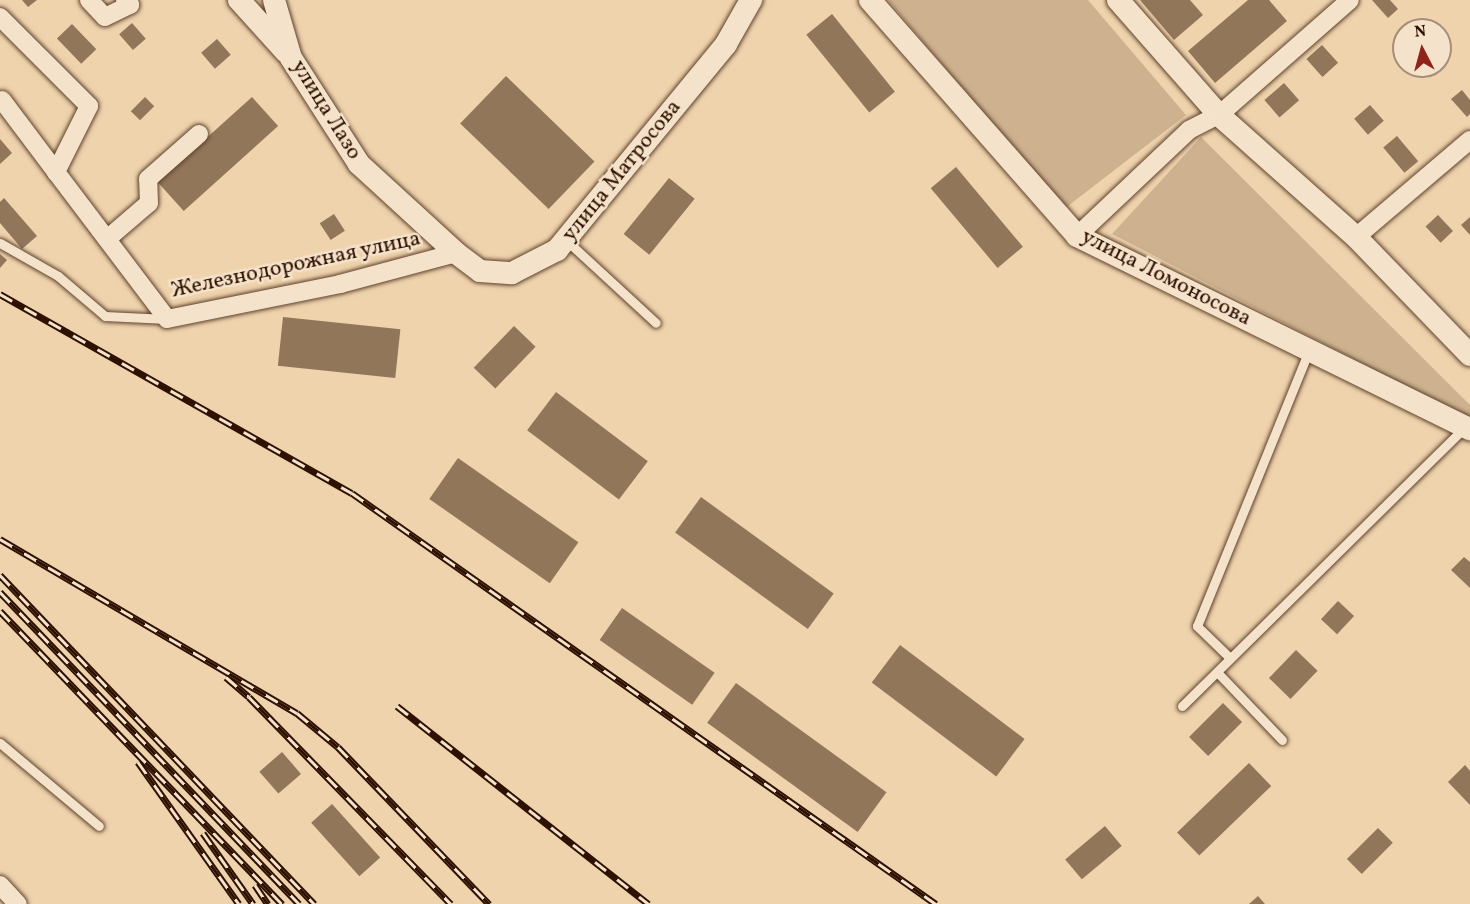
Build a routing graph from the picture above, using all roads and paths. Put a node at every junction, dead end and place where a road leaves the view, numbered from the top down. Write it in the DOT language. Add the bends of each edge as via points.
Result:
graph roads {
  1 [pos="89,0"];
  2 [pos="125,0"];
  3 [pos="239,0"];
  4 [pos="274,0"];
  5 [pos="751,0"];
  6 [pos="870,0"];
  7 [pos="1118,0"];
  8 [pos="1350,0"];
  9 [pos="0,17"];
  10 [pos="291,58"];
  11 [pos="2,100"];
  12 [pos="1218,115"];
  13 [pos="199,134"];
  14 [pos="1470,140"];
  15 [pos="56,172"];
  16 [pos="1077,236"];
  17 [pos="1356,237"];
  18 [pos="107,239"];
  19 [pos="566,240"];
  20 [pos="0,243"];
  21 [pos="456,253"];
  22 [pos="167,319"];
  23 [pos="656,323"];
  24 [pos="1308,350"];
  25 [pos="1470,355"];
  26 [pos="1467,428"];
  27 [pos="1230,658"];
  28 [pos="1217,672"];
  29 [pos="1182,706"];
  30 [pos="1282,740"];
  31 [pos="0,743"];
  32 [pos="99,826"];
  33 [pos="0,885"];
  34 [pos="18,904"];
  1 -- 2 [label="street" via="105,17 130,5"];
  3 -- 10 [label="street"];
  4 -- 10 [label="street, улица Лазо"];
  5 -- 19 [label="street, улица Матросова" via="726,44"];
  6 -- 16 [label="street, улица Ломоносова"];
  7 -- 12 [label="street"];
  8 -- 12 [label="street"];
  9 -- 15 [label="street" via="89,106"];
  10 -- 21 [label="street, улица Лазо" via="359,164"];
  11 -- 15 [label="street, Железнодорожная улица"];
  12 -- 16 [label="street" via="1189,130"];
  12 -- 17 [label="street"];
  13 -- 18 [label="street" via="148,178 149,203"];
  14 -- 17 [label="street"];
  15 -- 18 [label="street, Железнодорожная улица"];
  16 -- 24 [label="street, улица Ломоносова"];
  17 -- 25 [label="street"];
  18 -- 22 [label="street, Железнодорожная улица"];
  19 -- 21 [label="street, улица Матросова" via="557,250 512,273 480,271"];
  19 -- 23 [label="lane"];
  20 -- 22 [label="lane" via="58,276 105,315"];
  21 -- 22 [label="street, Железнодорожная улица" via="340,284"];
  24 -- 26 [label="street, улица Ломоносова"];
  24 -- 27 [label="lane" via="1197,626"];
  26 -- 27 [label="lane"];
  27 -- 28 [label="lane"];
  28 -- 29 [label="lane"];
  28 -- 30 [label="lane"];
  31 -- 32 [label="lane"];
  33 -- 34 [label="street"];
}
